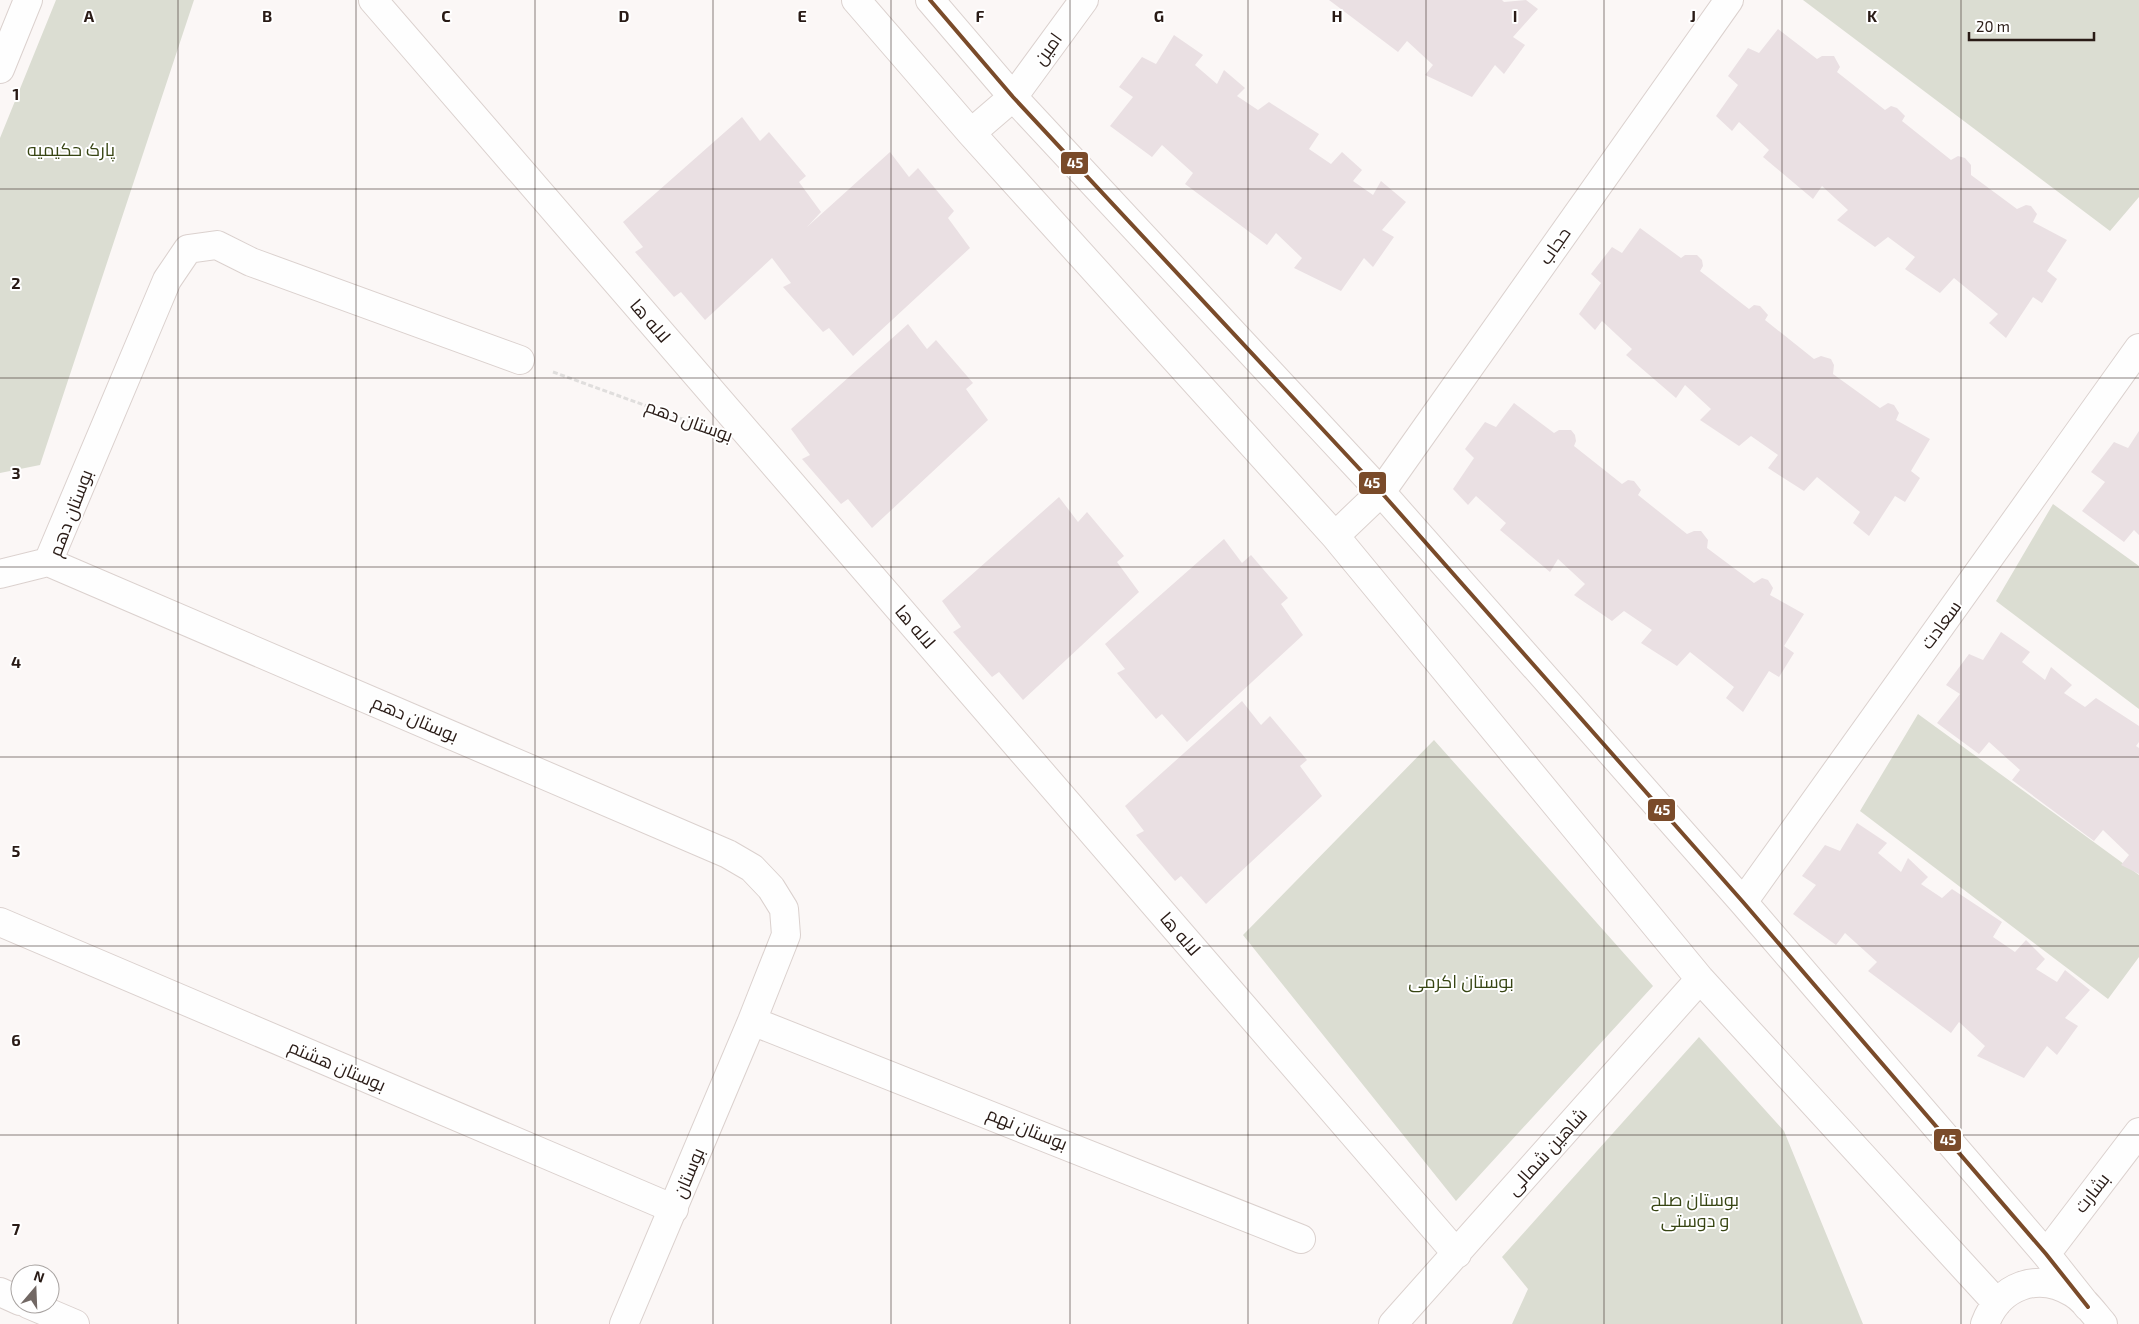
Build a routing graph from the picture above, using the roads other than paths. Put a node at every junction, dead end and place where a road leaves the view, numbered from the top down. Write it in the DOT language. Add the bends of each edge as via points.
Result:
graph roads {
  1 [pos="28,0"];
  2 [pos="373,0"];
  3 [pos="856,0"];
  4 [pos="930,0"];
  5 [pos="1084,0"];
  6 [pos="1729,0"];
  7 [pos="0,69"];
  8 [pos="1013,97"];
  9 [pos="971,133"];
  10 [pos="2139,348"];
  11 [pos="520,360"];
  12 [pos="1381,492"];
  13 [pos="1334,536"];
  14 [pos="48,562"];
  15 [pos="0,574"];
  16 [pos="1743,902"];
  17 [pos="0,922"];
  18 [pos="1700,979"];
  19 [pos="752,1021"];
  20 [pos="2139,1132"];
  21 [pos="674,1209"];
  22 [pos="1301,1239"];
  23 [pos="1457,1254"];
  24 [pos="2046,1254"];
  25 [pos="1991,1313"];
  26 [pos="52,1314"];
  27 [pos="2096,1316"];
  28 [pos="628,1323"];
  29 [pos="75,1324"];
  30 [pos="1394,1324"];
  1 -- 7 [label="street"];
  2 -- 23 [label="street, لاله ها"];
  3 -- 9 [label="street"];
  4 -- 8 [label="street"];
  5 -- 8 [label="street, امین"];
  6 -- 12 [label="street, حجاب"];
  8 -- 9 [label="street, امین"];
  8 -- 12 [label="street"];
  9 -- 13 [label="street"];
  10 -- 16 [label="street, سعادت"];
  11 -- 14 [label="street, بوستان دهم" via="251,262 216,245 188,249 167,280"];
  12 -- 13 [label="street, حجاب"];
  12 -- 16 [label="street"];
  13 -- 18 [label="street"];
  14 -- 15 [label="street"];
  14 -- 19 [label="street, بوستان دهم" via="728,854 752,868 771,888 784,909 786,935"];
  16 -- 24 [label="street"];
  17 -- 21 [label="street, بوستان هشتم"];
  18 -- 23 [label="street, شاهین شمالی"];
  18 -- 25 [label="street"];
  19 -- 21 [label="street, بوستان"];
  19 -- 22 [label="street, بوستان نهم"];
  20 -- 24 [label="street, بشارت"];
  21 -- 28 [label="street, بوستان"];
  23 -- 30 [label="street, شاهین شمالی"];
  24 -- 27 [label="street"];
  25 -- 27 [label="street" via="2002,1296 2018,1286 2037,1282 2057,1285 2074,1294"];
  26 -- 29 [label="street"];
}
